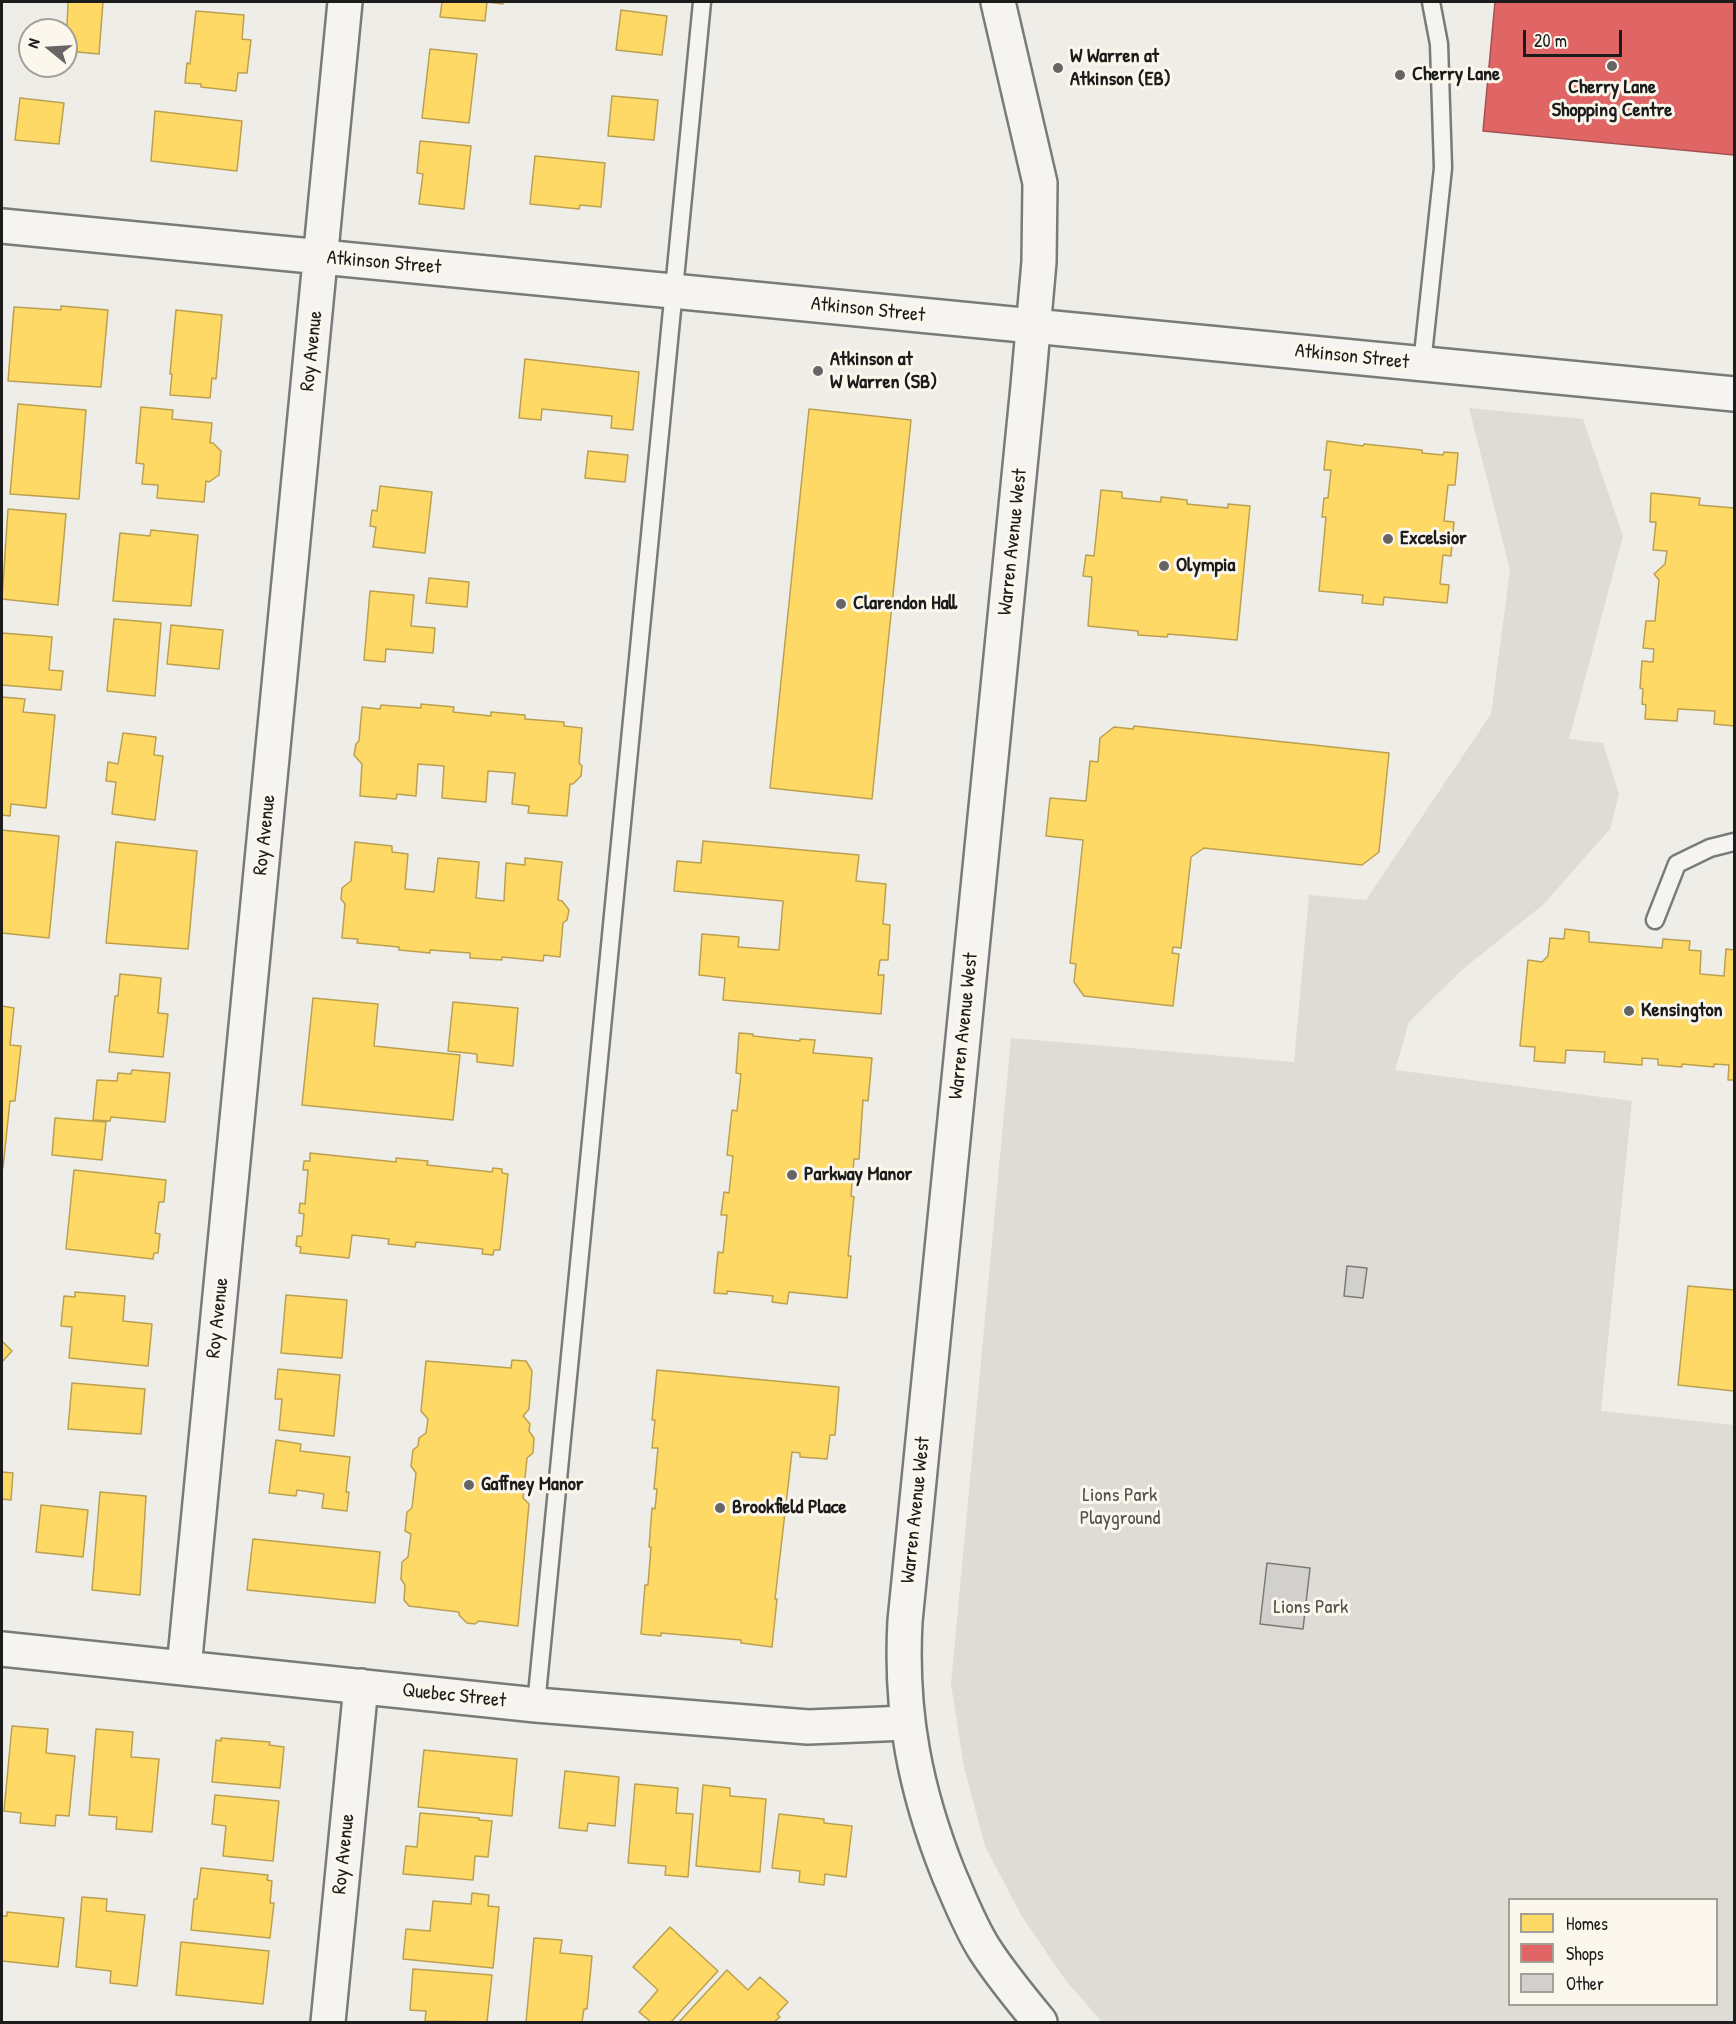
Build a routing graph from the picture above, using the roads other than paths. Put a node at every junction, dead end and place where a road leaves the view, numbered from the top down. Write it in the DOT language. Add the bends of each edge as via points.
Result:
graph roads {
  1 [pos="345,2"];
  2 [pos="702,2"];
  3 [pos="999,2"];
  4 [pos="1431,2"];
  5 [pos="2,226"];
  6 [pos="320,257"];
  7 [pos="673,291"];
  8 [pos="1034,326"];
  9 [pos="1422,364"];
  10 [pos="1734,394"];
  11 [pos="1734,842"];
  12 [pos="1655,920"];
  13 [pos="2,1650"];
  14 [pos="184,1668"];
  15 [pos="361,1686"];
  16 [pos="536,1705"];
  17 [pos="907,1723"];
  18 [pos="328,2022"];
  19 [pos="1040,2022"];
  1 -- 6 [label="street, Roy Avenue"];
  2 -- 7 [label="lane"];
  3 -- 8 [label="street, Warren Avenue West" via="1040,183"];
  4 -- 9 [label="lane" via="1439,44 1443,168"];
  5 -- 6 [label="street, Atkinson Street"];
  6 -- 7 [label="street, Atkinson Street"];
  6 -- 14 [label="street, Roy Avenue"];
  7 -- 8 [label="street, Atkinson Street"];
  7 -- 16 [label="lane"];
  8 -- 9 [label="street, Atkinson Street"];
  8 -- 17 [label="street, Warren Avenue West" via="905,1621"];
  9 -- 10 [label="street, Atkinson Street"];
  11 -- 12 [label="lane" via="1710,848 1677,864"];
  13 -- 14 [label="street, Quebec Street"];
  14 -- 15 [label="street, Quebec Street"];
  15 -- 16 [label="street, Quebec Street"];
  15 -- 18 [label="street, Roy Avenue"];
  16 -- 17 [label="street, Quebec Street" via="807,1727"];
  17 -- 19 [label="street, Warren Avenue West" via="917,1782 960,1900 984,1950"];
}
